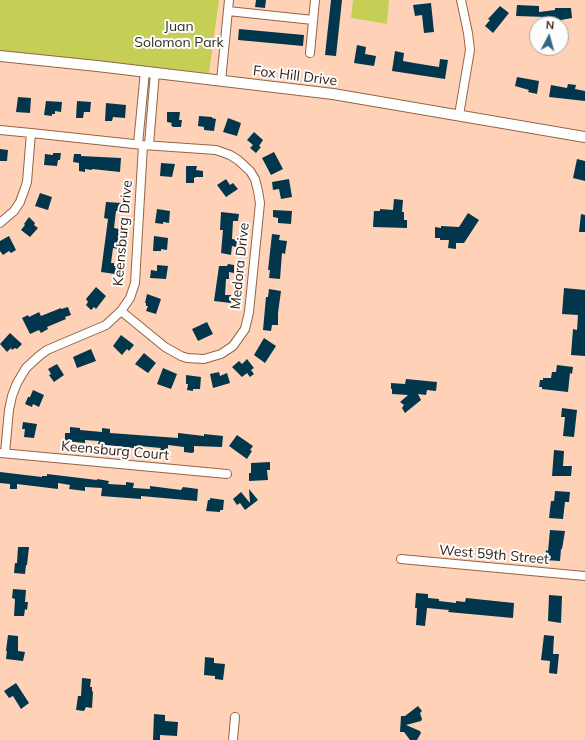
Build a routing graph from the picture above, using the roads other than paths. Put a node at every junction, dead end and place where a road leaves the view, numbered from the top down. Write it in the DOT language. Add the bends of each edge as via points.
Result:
graph roads {
  1 [pos="229,0"];
  2 [pos="315,0"];
  3 [pos="462,0"];
  4 [pos="228,11"];
  5 [pos="313,20"];
  6 [pos="310,53"];
  7 [pos="0,56"];
  8 [pos="150,72"];
  9 [pos="221,81"];
  10 [pos="459,115"];
  11 [pos="0,130"];
  12 [pos="31,132"];
  13 [pos="585,137"];
  14 [pos="143,145"];
  15 [pos="0,223"];
  16 [pos="121,312"];
  17 [pos="3,453"];
  18 [pos="227,474"];
  19 [pos="401,559"];
  20 [pos="585,576"];
  21 [pos="235,717"];
  22 [pos="233,740"];
  1 -- 4 [label="street"];
  2 -- 5 [label="street"];
  3 -- 10 [label="street" via="470,50"];
  4 -- 5 [label="street"];
  4 -- 9 [label="street"];
  5 -- 6 [label="street"];
  7 -- 8 [label="street, Fox Hill Drive"];
  8 -- 9 [label="street, Fox Hill Drive"];
  8 -- 14 [label="street, Keensburg Drive"];
  9 -- 10 [label="street, Fox Hill Drive" via="333,94"];
  10 -- 13 [label="street, Fox Hill Drive"];
  11 -- 12 [label="street, Medora Drive"];
  12 -- 14 [label="street, Medora Drive"];
  12 -- 15 [label="street" via="24,191 14,211"];
  14 -- 16 [label="street, Keensburg Drive" via="135,283 130,298"];
  14 -- 16 [label="street, Medora Drive" via="220,151 238,160 253,175 260,204 249,312 245,329 232,346 215,356 198,359 180,356 171,351"];
  16 -- 17 [label="street, Keensburg Drive" via="106,325 47,350 26,368 12,396"];
  17 -- 18 [label="street, Keensburg Court"];
  19 -- 20 [label="street, West 59th Street"];
  21 -- 22 [label="street"];
}
